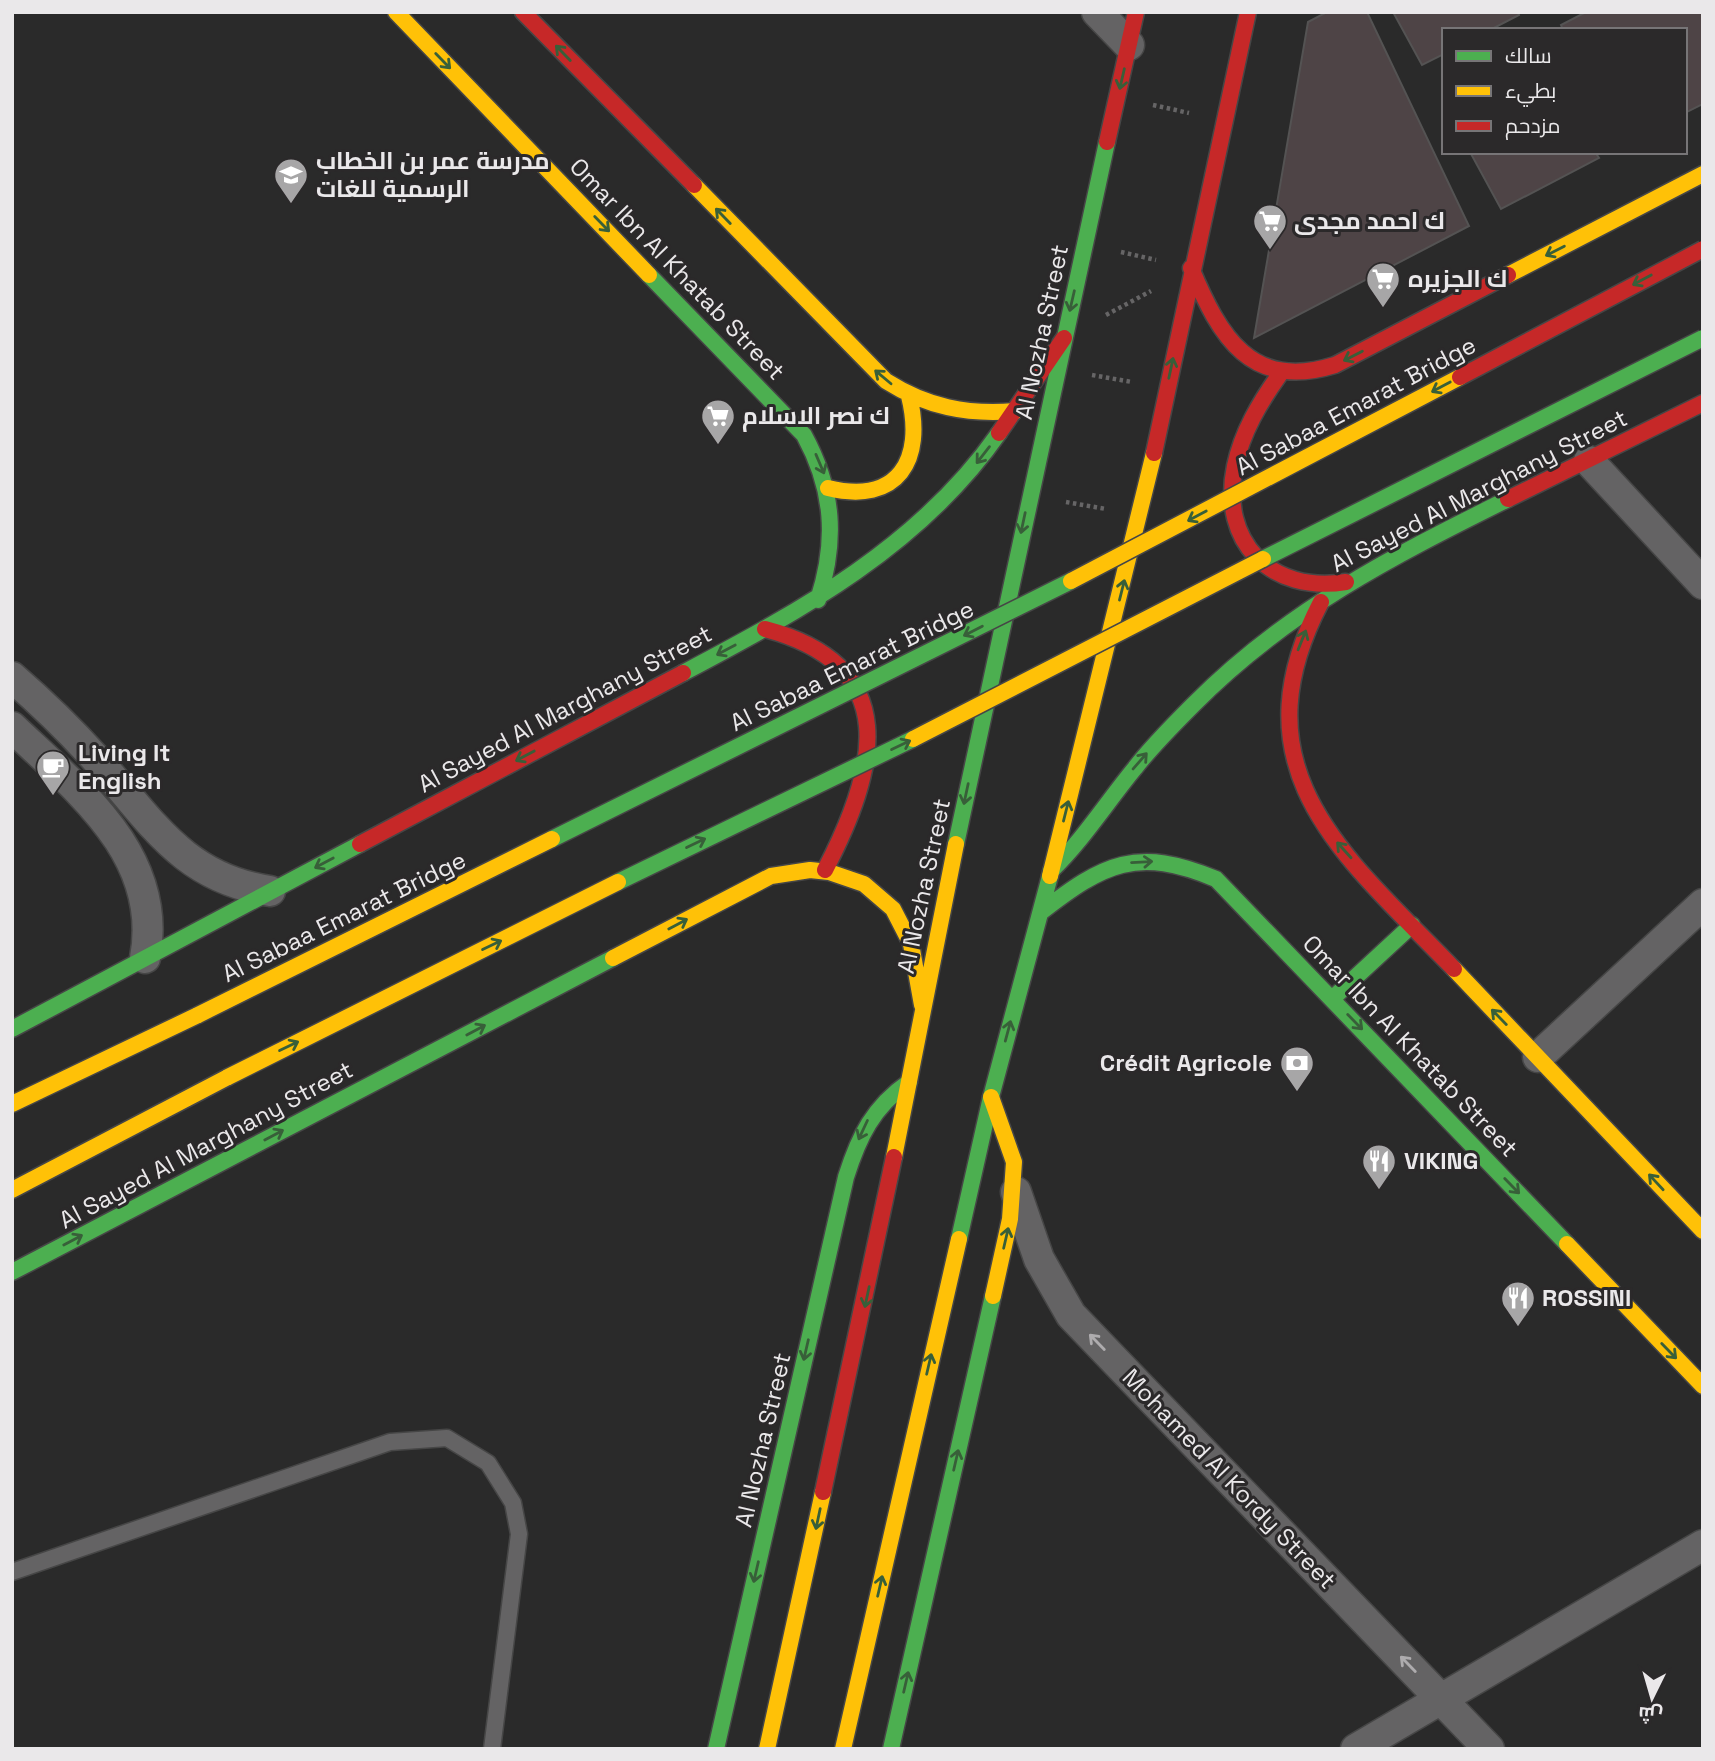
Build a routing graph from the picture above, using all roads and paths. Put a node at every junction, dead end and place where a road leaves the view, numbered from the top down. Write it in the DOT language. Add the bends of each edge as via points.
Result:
graph roads {
  1 [pos="396,12"];
  2 [pos="523,12"];
  3 [pos="1097,12"];
  4 [pos="1136,12"];
  5 [pos="1248,12"];
  6 [pos="1129,45"];
  7 [pos="1118,97"];
  8 [pos="1224,121"];
  9 [pos="1703,174"];
  10 [pos="1085,243"];
  11 [pos="1703,249"];
  12 [pos="1191,268"];
  13 [pos="1064,338"];
  14 [pos="1703,338"];
  15 [pos="1057,369"];
  16 [pos="1280,374"];
  17 [pos="1167,388"];
  18 [pos="909,396"];
  19 [pos="1703,403"];
  20 [pos="1015,411"];
  21 [pos="1589,461"];
  22 [pos="828,488"];
  23 [pos="1029,497"];
  24 [pos="1141,514"];
  25 [pos="1346,582"];
  26 [pos="1703,584"];
  27 [pos="1324,597"];
  28 [pos="818,600"];
  29 [pos="765,629"];
  30 [pos="12,677"];
  31 [pos="12,727"];
  32 [pos="825,870"];
  33 [pos="1051,871"];
  34 [pos="270,891"];
  35 [pos="1703,904"];
  36 [pos="1040,913"];
  37 [pos="1412,925"];
  38 [pos="145,958"];
  39 [pos="1333,998"];
  40 [pos="922,1004"];
  41 [pos="12,1029"];
  42 [pos="1538,1057"];
  43 [pos="909,1082"];
  44 [pos="990,1097"];
  45 [pos="12,1104"];
  46 [pos="1014,1181"];
  47 [pos="12,1190"];
  48 [pos="1703,1231"];
  49 [pos="12,1272"];
  50 [pos="1703,1386"];
  51 [pos="1703,1545"];
  52 [pos="12,1572"];
  53 [pos="1440,1698"];
  54 [pos="492,1749"];
  55 [pos="716,1749"];
  56 [pos="767,1749"];
  57 [pos="844,1749"];
  58 [pos="891,1749"];
  59 [pos="1356,1749"];
  60 [pos="1489,1749"];
  1 -- 22 [label="main road, Omar Ibn Al Khatab Street, one-way" via="796,424"];
  18 -- 2 [label="main road, one-way" via="876,372"];
  3 -- 6 [label="street"];
  4 -- 6 [label="main road, Al Nozha Street"];
  5 -- 8 [label="main road"];
  6 -- 7 [label="main road, Al Nozha Street, one-way"];
  7 -- 8 [label="path"];
  7 -- 10 [label="main road, Al Nozha Street"];
  8 -- 12 [label="main road"];
  9 -- 16 [label="main road, one-way" via="1335,365 1309,375"];
  10 -- 12 [label="path"];
  10 -- 13 [label="main road, Al Nozha Street, one-way"];
  11 -- 45 [label="main road, Al Sabaa Emarat Bridge, one-way, bridge" via="895,671"];
  12 -- 13 [label="path"];
  12 -- 16 [label="main road" via="1202,297 1230,338 1255,363"];
  17 -- 12 [label="main road, one-way"];
  13 -- 15 [label="main road, Al Nozha Street"];
  13 -- 20 [label="main road, Al Sayed Al Marghany Street"];
  47 -- 14 [label="main road, one-way, bridge" via="228,1077 923,734"];
  15 -- 17 [label="path"];
  15 -- 23 [label="main road, Al Nozha Street"];
  16 -- 25 [label="main road" via="1241,444 1231,491 1236,525 1252,555 1279,576 1312,586"];
  17 -- 24 [label="main road"];
  18 -- 20 [label="main road" via="961,413"];
  18 -- 22 [label="main road" via="916,433 911,458 897,479 864,495"];
  19 -- 21 [label="main road, Al Sayed Al Marghany Street"];
  20 -- 28 [label="main road, Al Sayed Al Marghany Street, one-way" via="980,460 939,505 869,566"];
  21 -- 25 [label="main road, Al Sayed Al Marghany Street"];
  21 -- 26 [label="street"];
  22 -- 28 [label="main road, Omar Ibn Al Khatab Street" via="833,537"];
  23 -- 24 [label="path"];
  23 -- 40 [label="main road, Al Nozha Street, one-way"];
  33 -- 24 [label="main road, one-way"];
  25 -- 27 [label="main road, Al Sayed Al Marghany Street"];
  33 -- 27 [label="main road, Al Sayed Al Marghany Street, one-way" via="1136,766 1188,711 1256,648"];
  37 -- 27 [label="main road, one-way" via="1329,833 1313,810 1294,758 1289,730 1292,675 1299,648"];
  28 -- 29 [label="main road, Al Sayed Al Marghany Street"];
  29 -- 32 [label="main road" via="801,638 833,659 855,688 868,724 867,762 857,799"];
  29 -- 34 [label="main road, Al Sayed Al Marghany Street, one-way"];
  30 -- 34 [label="street" via="95,758 183,857 215,877"];
  31 -- 38 [label="street" via="127,850 146,895 149,927"];
  32 -- 40 [label="main road, Al Sayed Al Marghany Street" via="863,883 888,903 911,945"];
  49 -- 32 [label="main road, Al Sayed Al Marghany Street, one-way" via="763,880 788,871"];
  33 -- 36 [label="main road"];
  34 -- 38 [label="main road, Al Sayed Al Marghany Street"];
  35 -- 42 [label="street"];
  36 -- 39 [label="main road, Omar Ibn Al Khatab Street, one-way" via="1075,884 1114,866 1156,861 1187,867 1216,879 1233,893"];
  44 -- 36 [label="main road, one-way"];
  37 -- 39 [label="main road"];
  42 -- 37 [label="main road, one-way"];
  38 -- 41 [label="main road, Al Sayed Al Marghany Street"];
  39 -- 50 [label="main road, Omar Ibn Al Khatab Street, one-way"];
  40 -- 43 [label="main road, Al Nozha Street"];
  48 -- 42 [label="main road, one-way"];
  43 -- 55 [label="main road, Al Nozha Street, one-way" via="884,1097 871,1113 846,1177"];
  43 -- 56 [label="main road, one-way"];
  44 -- 46 [label="main road" via="1009,1144"];
  57 -- 44 [label="main road, one-way"];
  53 -- 46 [label="street, Mohamed Al Kordy Street, one-way" via="1071,1315 1032,1244"];
  58 -- 46 [label="main road, one-way" via="1006,1238"];
  51 -- 53 [label="street"];
  52 -- 54 [label="lane" via="390,1442 447,1438 488,1463 513,1503 519,1534"];
  53 -- 59 [label="street"];
  53 -- 60 [label="street, Mohamed Al Kordy Street"];
}
